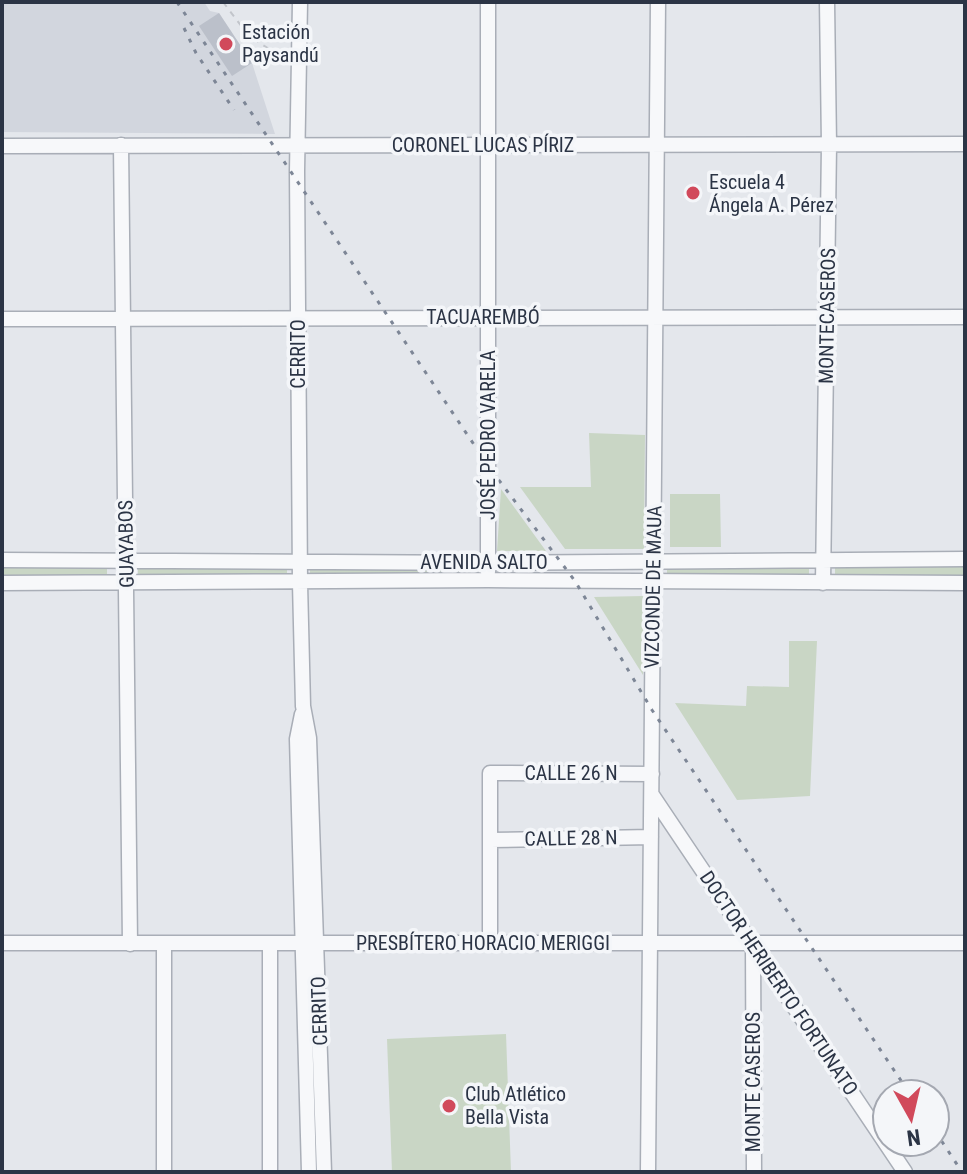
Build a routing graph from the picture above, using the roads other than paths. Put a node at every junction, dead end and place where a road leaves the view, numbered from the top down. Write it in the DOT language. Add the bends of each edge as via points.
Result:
graph roads {
  1 [pos="300,2"];
  2 [pos="488,2"];
  3 [pos="658,2"];
  4 [pos="827,2"];
  5 [pos="298,144"];
  6 [pos="965,144"];
  7 [pos="121,145"];
  8 [pos="488,145"];
  9 [pos="657,145"];
  10 [pos="829,145"];
  11 [pos="2,146"];
  12 [pos="298,317"];
  13 [pos="488,317"];
  14 [pos="656,317"];
  15 [pos="965,317"];
  16 [pos="827,318"];
  17 [pos="2,319"];
  18 [pos="124,319"];
  19 [pos="965,559"];
  20 [pos="2,560"];
  21 [pos="127,560"];
  22 [pos="654,560"];
  23 [pos="822,560"];
  24 [pos="300,561"];
  25 [pos="488,563"];
  26 [pos="488,580"];
  27 [pos="654,582"];
  28 [pos="2,583"];
  29 [pos="127,583"];
  30 [pos="300,583"];
  31 [pos="823,583"];
  32 [pos="965,583"];
  33 [pos="652,774"];
  34 [pos="652,795"];
  35 [pos="651,837"];
  36 [pos="490,840"];
  37 [pos="310,942"];
  38 [pos="2,943"];
  39 [pos="270,943"];
  40 [pos="650,943"];
  41 [pos="965,943"];
  42 [pos="130,944"];
  43 [pos="164,944"];
  44 [pos="490,944"];
  45 [pos="753,944"];
  46 [pos="164,1172"];
  47 [pos="270,1172"];
  48 [pos="309,1172"];
  49 [pos="324,1172"];
  50 [pos="648,1172"];
  51 [pos="754,1172"];
  52 [pos="905,1172"];
  1 -- 5 [label="street, CERRITO"];
  2 -- 8 [label="street, JOSÉ PEDRO VARELA"];
  3 -- 9 [label="street, VIZCONDE DE MAUA"];
  4 -- 10 [label="street, MONTECASEROS"];
  5 -- 7 [label="street, CORONEL LUCAS PÍRIZ"];
  5 -- 8 [label="street, CORONEL LUCAS PÍRIZ"];
  5 -- 12 [label="street, CERRITO"];
  6 -- 10 [label="street, CORONEL LUCAS PÍRIZ"];
  7 -- 11 [label="street, CORONEL LUCAS PÍRIZ"];
  7 -- 18 [label="street, GUAYABOS"];
  8 -- 9 [label="street, CORONEL LUCAS PÍRIZ"];
  8 -- 13 [label="street, JOSÉ PEDRO VARELA"];
  9 -- 10 [label="street, CORONEL LUCAS PÍRIZ"];
  9 -- 14 [label="street, VIZCONDE DE MAUA"];
  10 -- 16 [label="street, MONTECASEROS"];
  12 -- 13 [label="street, TACUAREMBÓ"];
  12 -- 18 [label="street, TACUAREMBÓ"];
  12 -- 24 [label="street, CERRITO"];
  13 -- 14 [label="street, TACUAREMBÓ"];
  13 -- 25 [label="street, JOSÉ PEDRO VARELA"];
  14 -- 16 [label="street, TACUAREMBÓ"];
  14 -- 22 [label="street, VIZCONDE DE MAUA"];
  15 -- 16 [label="street, TACUAREMBÓ"];
  16 -- 23 [label="street, MONTECASEROS"];
  17 -- 18 [label="street, TACUAREMBÓ"];
  18 -- 21 [label="street, GUAYABOS"];
  19 -- 23 [label="street, AVENIDA SALTO"];
  20 -- 21 [label="street, AVENIDA SALTO"];
  21 -- 24 [label="street, AVENIDA SALTO"];
  21 -- 29 [label="street, GUAYABOS"];
  22 -- 23 [label="street, AVENIDA SALTO"];
  22 -- 25 [label="street, AVENIDA SALTO"];
  22 -- 27 [label="street, VIZCONDE DE MAUA"];
  23 -- 31 [label="street, MONTECASEROS"];
  24 -- 25 [label="street, AVENIDA SALTO"];
  24 -- 30 [label="street, CERRITO"];
  25 -- 26 [label="street, JOSÉ PEDRO VARELA"];
  26 -- 27 [label="street, AVENIDA SALTO"];
  26 -- 30 [label="street, AVENIDA SALTO"];
  27 -- 31 [label="street, AVENIDA SALTO"];
  27 -- 33 [label="street, VIZCONDE DE MAUA"];
  28 -- 29 [label="street, AVENIDA SALTO"];
  29 -- 30 [label="street, AVENIDA SALTO"];
  29 -- 42 [label="street, GUAYABOS"];
  30 -- 37 [label="street, CERRITO" via="303,706 309,738"];
  31 -- 32 [label="street, AVENIDA SALTO"];
  33 -- 34 [label="street, VIZCONDE DE MAUA"];
  33 -- 36 [label="street, CALLE 26 N" via="490,773"];
  34 -- 35 [label="street, VIZCONDE DE MAUA"];
  34 -- 45 [label="street, DOCTOR HERIBERTO FORTUNATO"];
  35 -- 36 [label="street, CALLE 28 N"];
  35 -- 40 [label="street, VIZCONDE DE MAUA"];
  36 -- 44 [label="street"];
  37 -- 39 [label="street, PRESBÍTERO HORACIO MERIGGI"];
  37 -- 44 [label="street, PRESBÍTERO HORACIO MERIGGI"];
  37 -- 48 [label="street, CERRITO"];
  37 -- 49 [label="street, CERRITO"];
  38 -- 42 [label="street, PRESBÍTERO HORACIO MERIGGI"];
  39 -- 43 [label="street, PRESBÍTERO HORACIO MERIGGI"];
  39 -- 47 [label="street"];
  40 -- 44 [label="street, PRESBÍTERO HORACIO MERIGGI"];
  40 -- 45 [label="street, PRESBÍTERO HORACIO MERIGGI"];
  40 -- 50 [label="street, VIZCONDE DE MAUA"];
  41 -- 45 [label="street, PRESBÍTERO HORACIO MERIGGI"];
  42 -- 43 [label="street, PRESBÍTERO HORACIO MERIGGI"];
  43 -- 46 [label="street"];
  45 -- 51 [label="street, MONTE CASEROS"];
  45 -- 52 [label="street, DOCTOR HERIBERTO FORTUNATO"];
}
